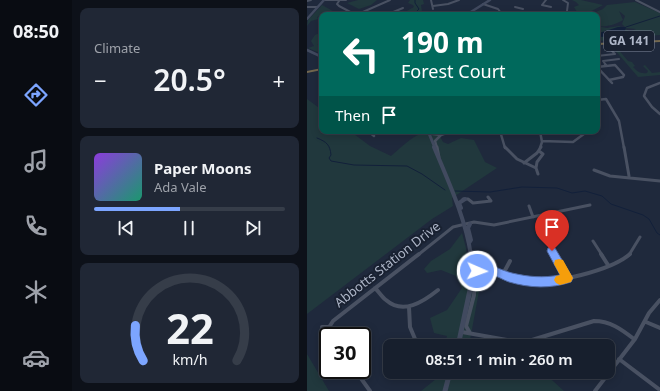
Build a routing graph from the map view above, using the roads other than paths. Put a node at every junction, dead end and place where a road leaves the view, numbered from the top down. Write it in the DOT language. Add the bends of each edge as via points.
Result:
graph roads {
  1 [pos="311,0"];
  2 [pos="324,0"];
  3 [pos="332,0"];
  4 [pos="345,0"];
  5 [pos="390,0"];
  6 [pos="431,0"];
  7 [pos="459,0"];
  8 [pos="490,0"];
  9 [pos="546,0"];
  10 [pos="563,0"];
  11 [pos="636,0"];
  12 [pos="307,1"];
  13 [pos="338,1"];
  14 [pos="483,4"];
  15 [pos="307,7"];
  16 [pos="317,7"];
  17 [pos="515,7"];
  18 [pos="551,7"];
  19 [pos="403,8"];
  20 [pos="523,10"];
  21 [pos="567,11"];
  22 [pos="350,12"];
  23 [pos="365,12"];
  24 [pos="393,12"];
  25 [pos="471,12"];
  26 [pos="500,12"];
  27 [pos="519,12"];
  28 [pos="527,12"];
  29 [pos="660,12"];
  30 [pos="307,19"];
  31 [pos="660,40"];
  32 [pos="600,43"];
  33 [pos="609,48"];
  34 [pos="307,50"];
  35 [pos="600,55"];
  36 [pos="319,56"];
  37 [pos="619,59"];
  38 [pos="606,66"];
  39 [pos="600,67"];
  40 [pos="319,69"];
  41 [pos="600,71"];
  42 [pos="307,72"];
  43 [pos="609,80"];
  44 [pos="612,83"];
  45 [pos="660,83"];
  46 [pos="600,100"];
  47 [pos="660,114"];
  48 [pos="372,134"];
  49 [pos="430,134"];
  50 [pos="434,134"];
  51 [pos="501,134"];
  52 [pos="541,134"];
  53 [pos="584,134"];
  54 [pos="441,135"];
  55 [pos="374,136"];
  56 [pos="542,141"];
  57 [pos="539,151"];
  58 [pos="533,157"];
  59 [pos="439,159"];
  60 [pos="524,163"];
  61 [pos="531,166"];
  62 [pos="536,168"];
  63 [pos="593,170"];
  64 [pos="538,174"];
  65 [pos="629,176"];
  66 [pos="660,181"];
  67 [pos="488,197"];
  68 [pos="465,199"];
  69 [pos="455,200"];
  70 [pos="590,205"];
  71 [pos="529,206"];
  72 [pos="557,208"];
  73 [pos="560,212"];
  74 [pos="461,215"];
  75 [pos="533,217"];
  76 [pos="467,224"];
  77 [pos="640,237"];
  78 [pos="593,241"];
  79 [pos="552,251"];
  80 [pos="509,261"];
  81 [pos="608,265"];
  82 [pos="471,269"];
  83 [pos="484,269"];
  84 [pos="503,274"];
  85 [pos="567,278"];
  86 [pos="375,288"];
  87 [pos="438,290"];
  88 [pos="660,300"];
  89 [pos="409,307"];
  90 [pos="646,322"];
  91 [pos="329,326"];
  92 [pos="323,327"];
  93 [pos="660,328"];
  94 [pos="461,332"];
  95 [pos="470,333"];
  96 [pos="415,339"];
  97 [pos="460,339"];
  98 [pos="634,339"];
  99 [pos="619,359"];
  100 [pos="362,379"];
  101 [pos="448,379"];
  102 [pos="660,390"];
  103 [pos="371,391"];
  104 [pos="445,391"];
  105 [pos="595,391"];
  1 -- 12 [label="street"];
  2 -- 3 [label="street"];
  2 -- 16 [label="main road"];
  3 -- 13 [label="street"];
  4 -- 13 [label="street"];
  5 -- 23 [label="street"];
  6 -- 7 [label="street" via="433,8"];
  8 -- 14 [label="main road"];
  9 -- 18 [label="street" via="542,5"];
  10 -- 21 [label="street" via="568,3"];
  11 -- 29 [label="street"];
  13 -- 22 [label="street" via="339,6"];
  14 -- 25 [label="main road"];
  14 -- 26 [label="street"];
  15 -- 16 [label="street"];
  16 -- 30 [label="main road"];
  17 -- 20 [label="street"];
  19 -- 24 [label="street"];
  20 -- 27 [label="street"];
  20 -- 28 [label="street"];
  31 -- 32 [label="highway, GA 141"];
  33 -- 35 [label="street" via="615,54"];
  34 -- 36 [label="main road"];
  37 -- 38 [label="street" via="603,61"];
  38 -- 39 [label="street"];
  38 -- 43 [label="street" via="615,65 624,75"];
  40 -- 42 [label="highway"];
  41 -- 43 [label="street"];
  43 -- 44 [label="street"];
  45 -- 47 [label="street" via="649,87 644,96"];
  46 -- 65 [label="street" via="606,99 621,126"];
  48 -- 55 [label="street"];
  49 -- 59 [label="main road"];
  50 -- 54 [label="street"];
  51 -- 60 [label="street" via="501,141 511,157"];
  52 -- 56 [label="street"];
  53 -- 56 [label="street" via="573,142"];
  54 -- 59 [label="street" via="435,141"];
  56 -- 57 [label="street"];
  57 -- 58 [label="street"];
  57 -- 62 [label="street" via="543,154"];
  58 -- 60 [label="street"];
  58 -- 61 [label="street"];
  59 -- 69 [label="main road"];
  60 -- 61 [label="street"];
  61 -- 62 [label="street"];
  62 -- 64 [label="street"];
  63 -- 65 [label="street" via="608,176"];
  65 -- 66 [label="street"];
  67 -- 68 [label="street" via="491,201 473,204"];
  68 -- 69 [label="street"];
  68 -- 74 [label="main road" via="459,203 463,213"];
  69 -- 74 [label="main road"];
  70 -- 73 [label="street, Abbotts Station Drive"];
  71 -- 75 [label="street"];
  72 -- 73 [label="street"];
  73 -- 75 [label="street, Abbotts Station Drive"];
  74 -- 76 [label="main road"];
  75 -- 76 [label="street, Abbotts Station Drive" via="494,225 474,222"];
  76 -- 82 [label="main road"];
  76 -- 86 [label="street, Abbotts Station Drive" via="447,231"];
  77 -- 81 [label="street" via="630,254"];
  78 -- 81 [label="street"];
  79 -- 85 [label="street"];
  80 -- 84 [label="street"];
  81 -- 85 [label="street"];
  82 -- 83 [label="street"];
  82 -- 94 [label="main road" via="469,299"];
  83 -- 84 [label="street"];
  83 -- 95 [label="street" via="475,274 474,295 466,326"];
  84 -- 85 [label="street" via="520,280 544,283"];
  86 -- 89 [label="street" via="391,304"];
  86 -- 91 [label="street, Abbotts Station Drive"];
  87 -- 89 [label="street" via="420,303"];
  88 -- 90 [label="street" via="649,312"];
  89 -- 96 [label="street" via="410,327"];
  90 -- 93 [label="street"];
  90 -- 98 [label="street"];
  91 -- 92 [label="street"];
  94 -- 95 [label="street"];
  94 -- 97 [label="main road"];
  95 -- 98 [label="street" via="518,342 603,320 616,325"];
  98 -- 99 [label="street"];
  99 -- 102 [label="street"];
  99 -- 105 [label="street"];
  100 -- 103 [label="street"];
  101 -- 104 [label="main road"];
}
